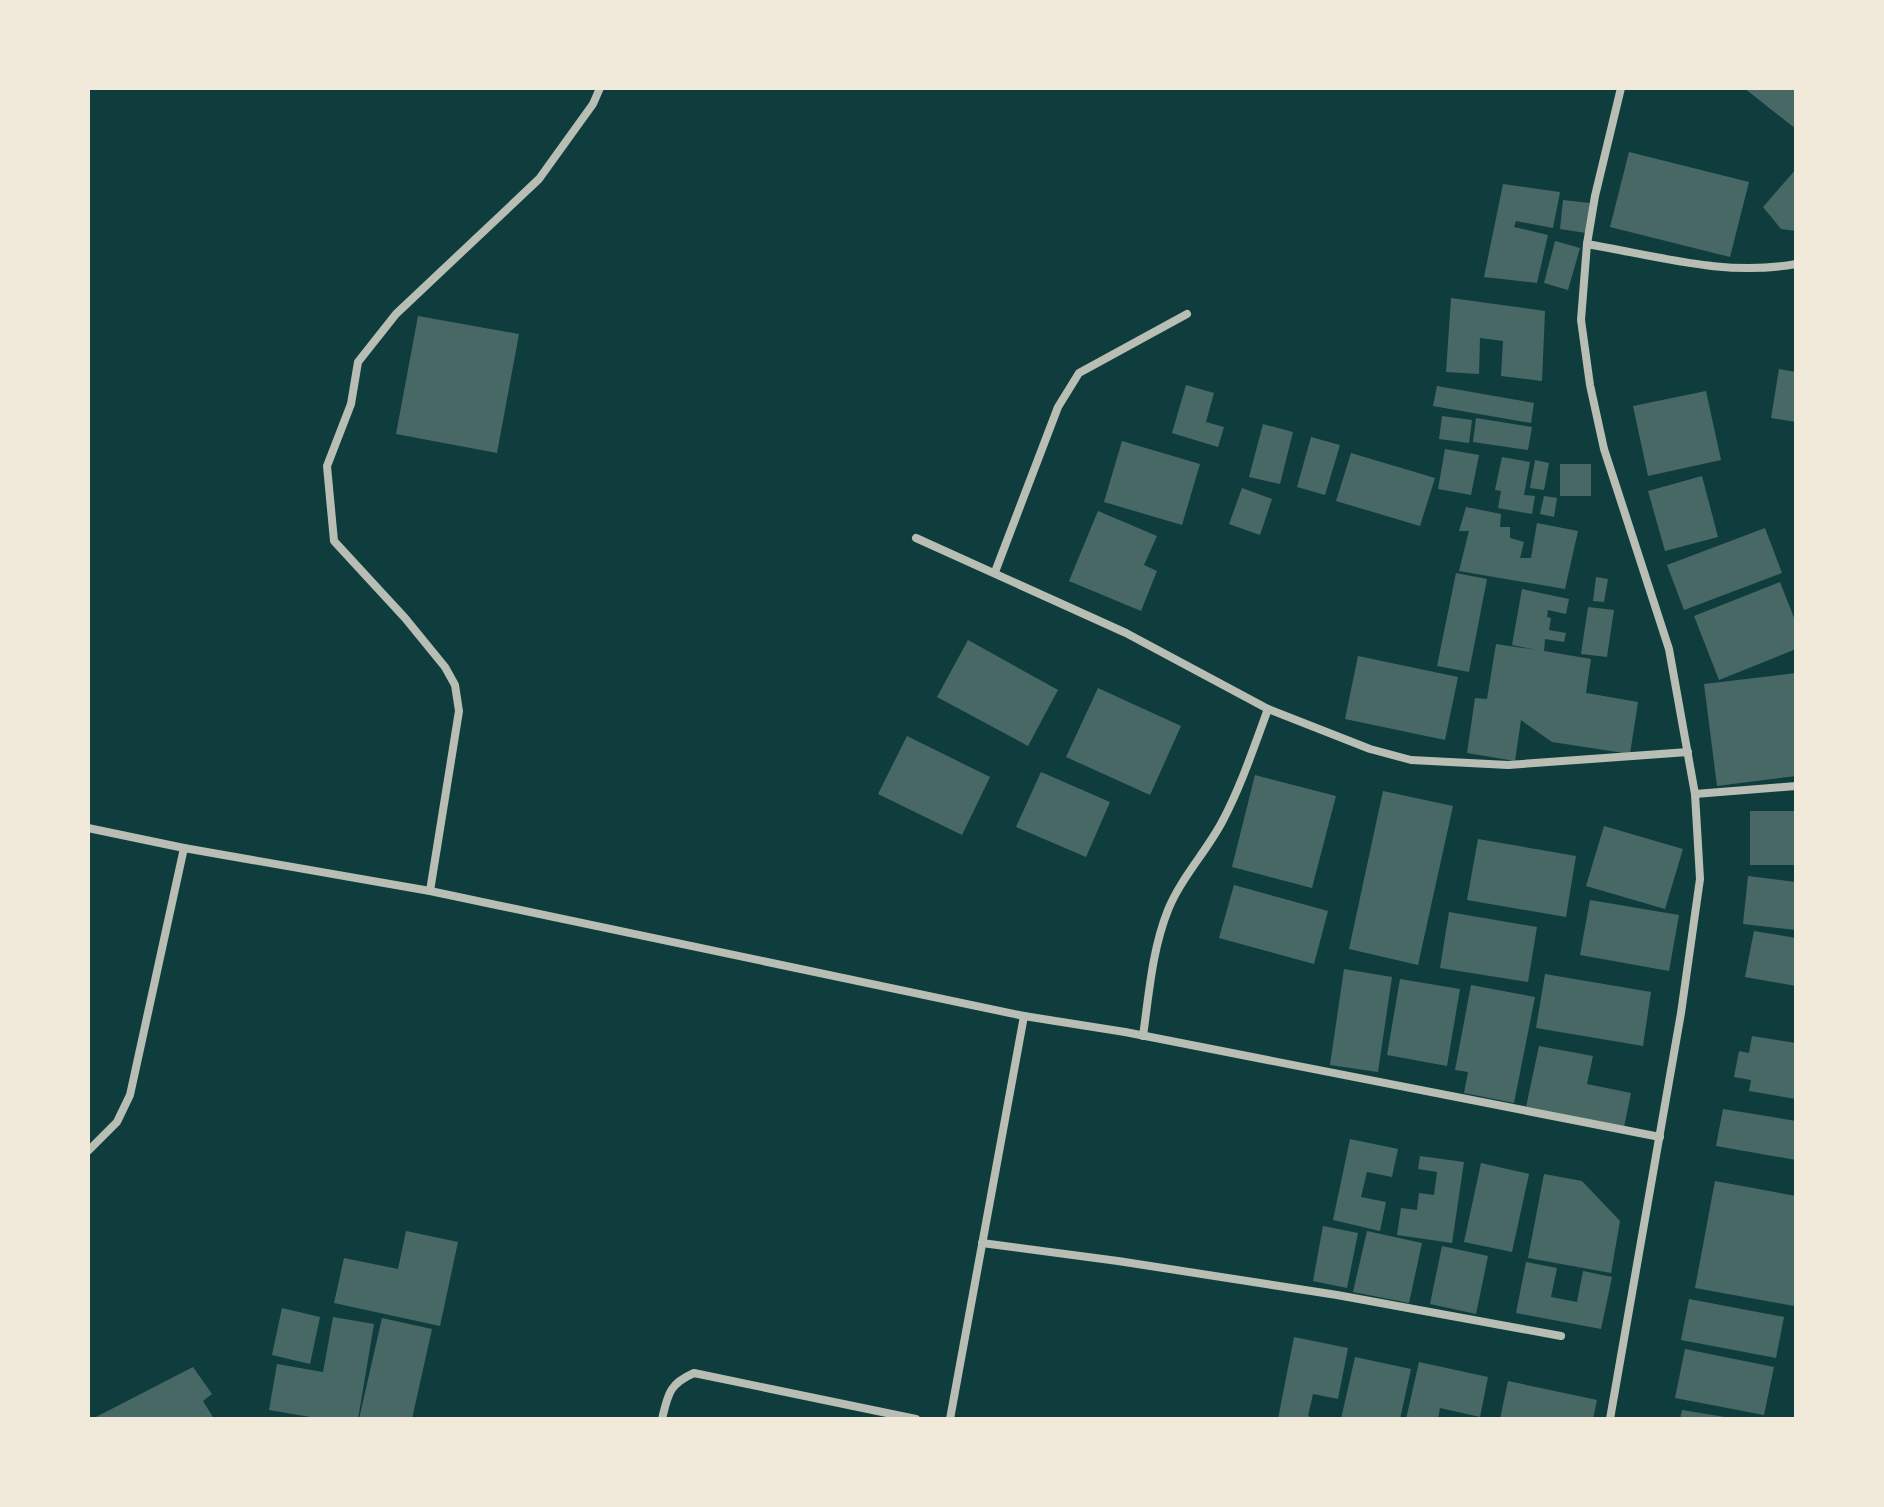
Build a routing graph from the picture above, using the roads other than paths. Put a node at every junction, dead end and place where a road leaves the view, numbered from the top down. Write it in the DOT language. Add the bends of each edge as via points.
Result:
graph roads {
  1 [pos="600,88"];
  2 [pos="1621,88"];
  3 [pos="1587,244"];
  4 [pos="1796,264"];
  5 [pos="1187,314"];
  6 [pos="916,538"];
  7 [pos="995,572"];
  8 [pos="1268,709"];
  9 [pos="1688,752"];
  10 [pos="1796,786"];
  11 [pos="1695,794"];
  12 [pos="88,828"];
  13 [pos="184,848"];
  14 [pos="430,891"];
  15 [pos="1024,1016"];
  16 [pos="1143,1036"];
  17 [pos="1660,1137"];
  18 [pos="88,1151"];
  19 [pos="982,1243"];
  20 [pos="1561,1336"];
  21 [pos="662,1419"];
  22 [pos="916,1419"];
  23 [pos="950,1419"];
  24 [pos="1610,1419"];
  1 -- 14 [label="street" via="539,179 396,314 358,362 351,404 327,466 334,541 405,618 455,685 459,711"];
  2 -- 3 [label="street"];
  3 -- 4 [label="street" via="1726,269"];
  3 -- 9 [label="street" via="1581,320 1590,385 1604,449 1669,649"];
  5 -- 7 [label="street" via="1079,373 1058,407"];
  6 -- 7 [label="street"];
  7 -- 8 [label="street" via="1126,633"];
  8 -- 9 [label="street" via="1411,760 1508,765"];
  8 -- 16 [label="street" via="1221,825 1168,910 1158,939"];
  9 -- 11 [label="street"];
  10 -- 11 [label="street"];
  11 -- 17 [label="street" via="1700,879"];
  12 -- 13 [label="street"];
  13 -- 14 [label="street"];
  13 -- 18 [label="street" via="130,1095 117,1122"];
  14 -- 15 [label="street"];
  15 -- 16 [label="street"];
  15 -- 19 [label="street"];
  16 -- 17 [label="street"];
  17 -- 24 [label="street"];
  19 -- 20 [label="street" via="1337,1295"];
  19 -- 23 [label="street"];
  21 -- 22 [label="street" via="668,1391 694,1373"];
}
